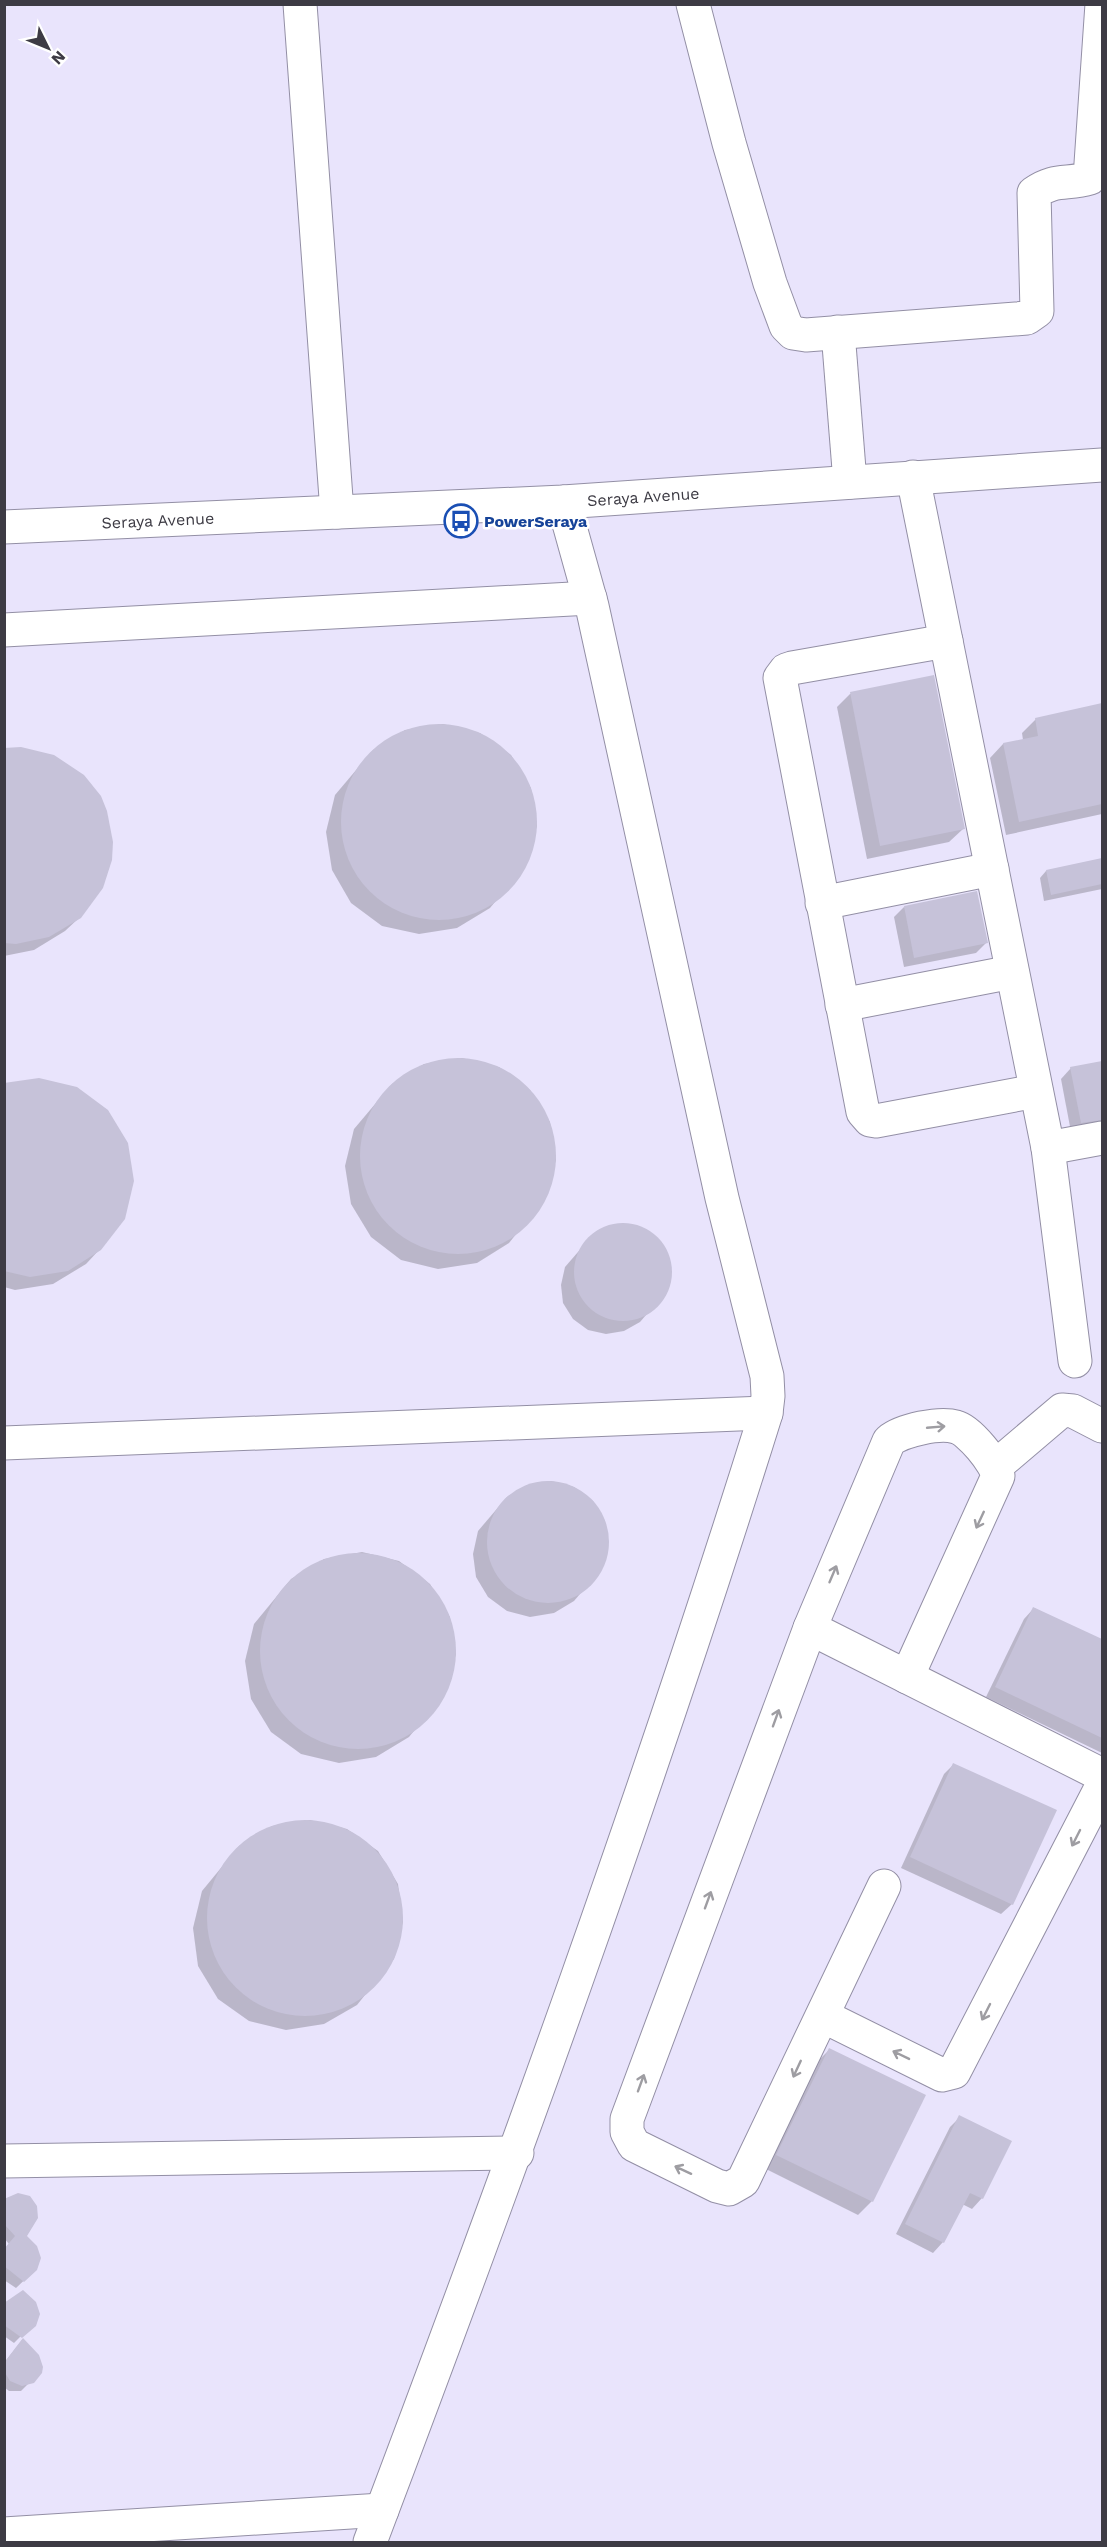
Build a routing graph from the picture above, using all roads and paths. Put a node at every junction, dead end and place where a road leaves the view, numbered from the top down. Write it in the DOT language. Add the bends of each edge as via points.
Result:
graph roads {
  1 [pos="300,4"];
  2 [pos="693,4"];
  3 [pos="1102,4"];
  4 [pos="838,333"];
  5 [pos="1102,465"];
  6 [pos="913,477"];
  7 [pos="850,482"];
  8 [pos="563,502"];
  9 [pos="337,512"];
  10 [pos="4,527"];
  11 [pos="590,598"];
  12 [pos="4,630"];
  13 [pos="946,641"];
  14 [pos="992,869"];
  15 [pos="822,903"];
  16 [pos="1012,972"];
  17 [pos="842,1005"];
  18 [pos="1036,1091"];
  19 [pos="1102,1138"];
  20 [pos="1048,1148"];
  21 [pos="1075,1361"];
  22 [pos="766,1413"];
  23 [pos="1102,1426"];
  24 [pos="4,1443"];
  25 [pos="996,1466"];
  26 [pos="810,1628"];
  27 [pos="907,1677"];
  28 [pos="1102,1775"];
  29 [pos="1102,1786"];
  30 [pos="884,1886"];
  31 [pos="823,2016"];
  32 [pos="517,2153"];
  33 [pos="4,2161"];
  34 [pos="382,2510"];
  35 [pos="4,2534"];
  36 [pos="370,2542"];
  1 -- 9 [label="street"];
  2 -- 4 [label="street" via="729,143 786,326 799,334"];
  3 -- 4 [label="street" via="1090,178 1049,183 1035,193 1037,311 1027,318"];
  4 -- 7 [label="street"];
  5 -- 6 [label="street, Seraya Avenue"];
  6 -- 7 [label="street, Seraya Avenue"];
  6 -- 13 [label="street"];
  7 -- 8 [label="street, Seraya Avenue"];
  8 -- 9 [label="street, Seraya Avenue"];
  8 -- 11 [label="street"];
  9 -- 10 [label="street, Seraya Avenue"];
  11 -- 12 [label="street"];
  11 -- 22 [label="street" via="722,1198 767,1376"];
  13 -- 14 [label="street"];
  13 -- 15 [label="street" via="792,668 782,674 779,684"];
  14 -- 15 [label="street"];
  14 -- 16 [label="street"];
  15 -- 17 [label="street"];
  16 -- 17 [label="street"];
  16 -- 18 [label="street"];
  17 -- 18 [label="street" via="862,1112 870,1120"];
  18 -- 20 [label="street"];
  19 -- 20 [label="street"];
  20 -- 21 [label="street"];
  22 -- 24 [label="street"];
  22 -- 32 [label="street" via="705,1606"];
  23 -- 25 [label="street" via="1073,1411 1062,1410"];
  26 -- 25 [label="street, one-way" via="889,1441 906,1430 954,1426 962,1429"];
  25 -- 27 [label="street, one-way" via="997,1484"];
  26 -- 27 [label="street"];
  31 -- 26 [label="street, one-way" via="747,2176 737,2186 717,2186 641,2151 630,2139 627,2119"];
  27 -- 28 [label="street"];
  29 -- 31 [label="street, one-way" via="954,2072 942,2075"];
  30 -- 31 [label="street"];
  32 -- 33 [label="street"];
  32 -- 34 [label="street"];
  34 -- 35 [label="street"];
  34 -- 36 [label="street"];
}
